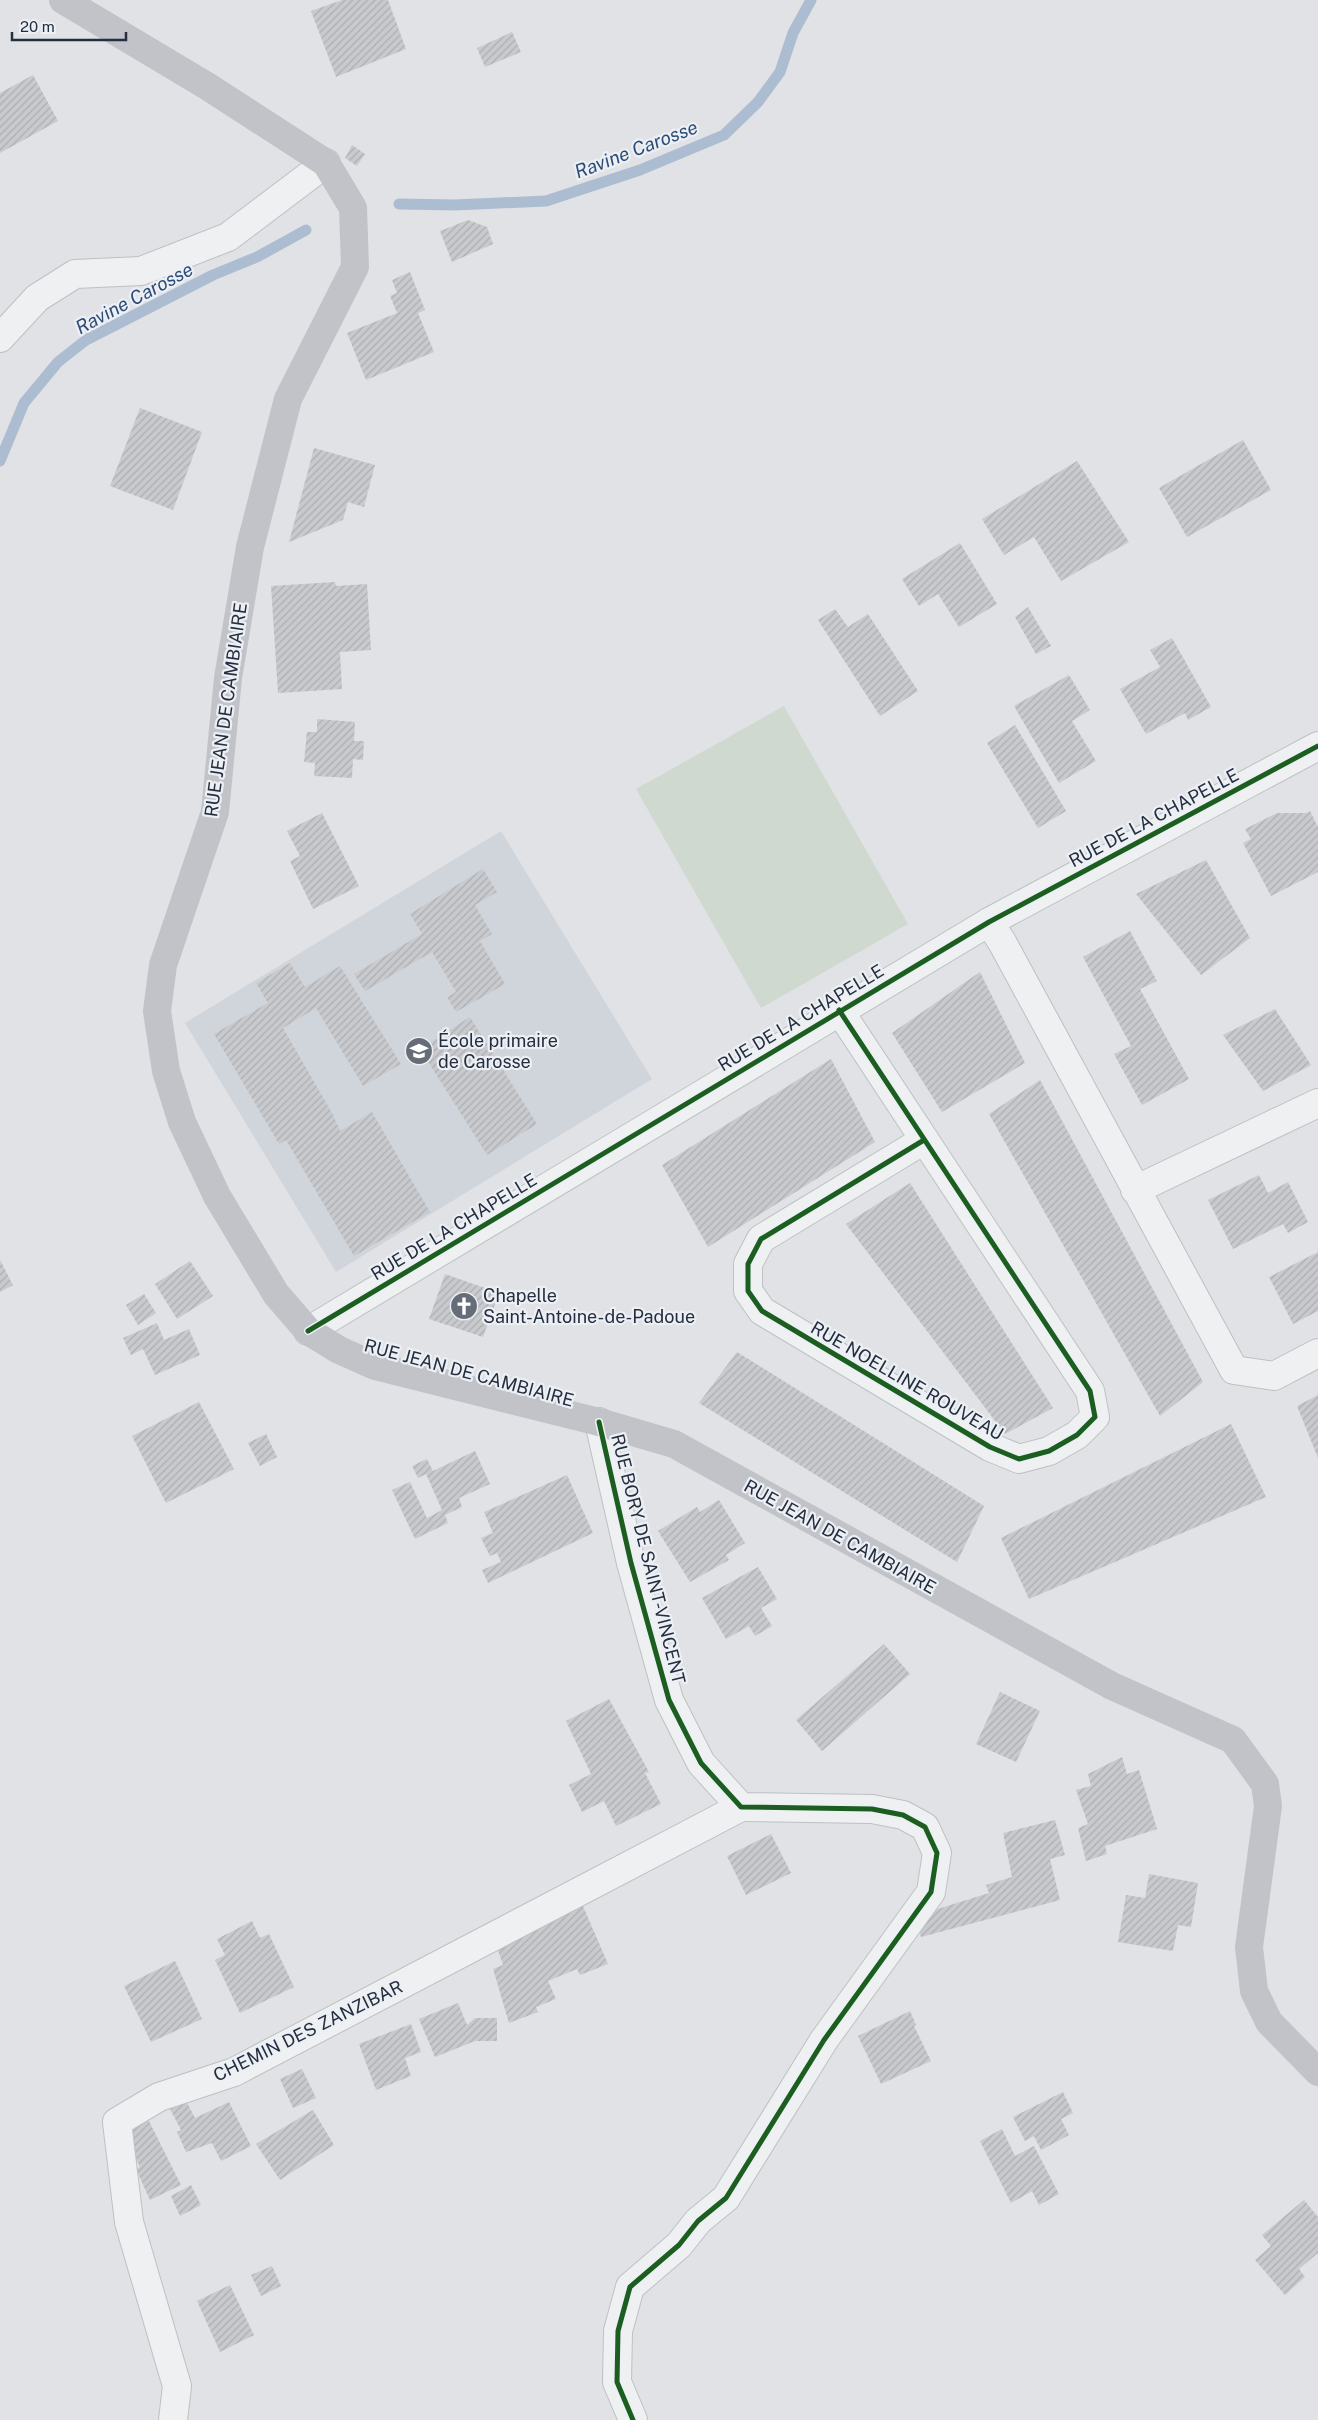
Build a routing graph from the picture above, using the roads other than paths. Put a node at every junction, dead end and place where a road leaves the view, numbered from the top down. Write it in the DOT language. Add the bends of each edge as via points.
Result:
graph roads {
  1 [pos="63,0"];
  2 [pos="326,163"];
  3 [pos="0,338"];
  4 [pos="1318,746"];
  5 [pos="989,922"];
  6 [pos="839,1010"];
  7 [pos="1318,1103"];
  8 [pos="924,1140"];
  9 [pos="1135,1190"];
  10 [pos="308,1331"];
  11 [pos="1318,1354"];
  12 [pos="599,1422"];
  13 [pos="740,1807"];
  14 [pos="1318,2072"];
  15 [pos="173,2420"];
  16 [pos="632,2420"];
  1 -- 2 [label="main road, RUE JEAN DE CAMBIAIRE" via="208,86"];
  2 -- 3 [label="street" via="228,237 141,271 75,274 36,298"];
  2 -- 10 [label="main road, RUE JEAN DE CAMBIAIRE" via="353,208 355,267 288,399 250,547 228,678 215,812 163,965 157,1011 166,1071 182,1122 217,1196 276,1294"];
  4 -- 5 [label="street, RUE DE LA CHAPELLE"];
  5 -- 6 [label="street, RUE DE LA CHAPELLE"];
  5 -- 9 [label="street"];
  6 -- 8 [label="street, RUE NOELLINE ROUVEAU"];
  6 -- 10 [label="street, RUE DE LA CHAPELLE"];
  7 -- 9 [label="street"];
  8 -- 8 [label="street, RUE NOELLINE ROUVEAU" via="761,1239 748,1264 748,1291 762,1311 990,1447 1019,1459 1049,1451 1077,1435 1095,1417 1090,1391"];
  9 -- 11 [label="street" via="1234,1370 1274,1376"];
  10 -- 12 [label="main road, RUE JEAN DE CAMBIAIRE" via="375,1366"];
  12 -- 13 [label="street, RUE BORY DE SAINT-VINCENT" via="631,1563 669,1700 701,1763"];
  12 -- 14 [label="main road, RUE JEAN DE CAMBIAIRE" via="674,1444 1112,1686 1233,1740 1265,1784 1268,1806 1248,1947 1254,1992 1269,2022"];
  13 -- 15 [label="street, CHEMIN DES ZANZIBAR" via="234,2072 159,2098 117,2122 129,2222 177,2386"];
  13 -- 16 [label="street" via="872,1809 903,1815 925,1827 936,1853 931,1892 824,2040 726,2198 698,2221 679,2245 630,2286 618,2331 618,2382"];
}
